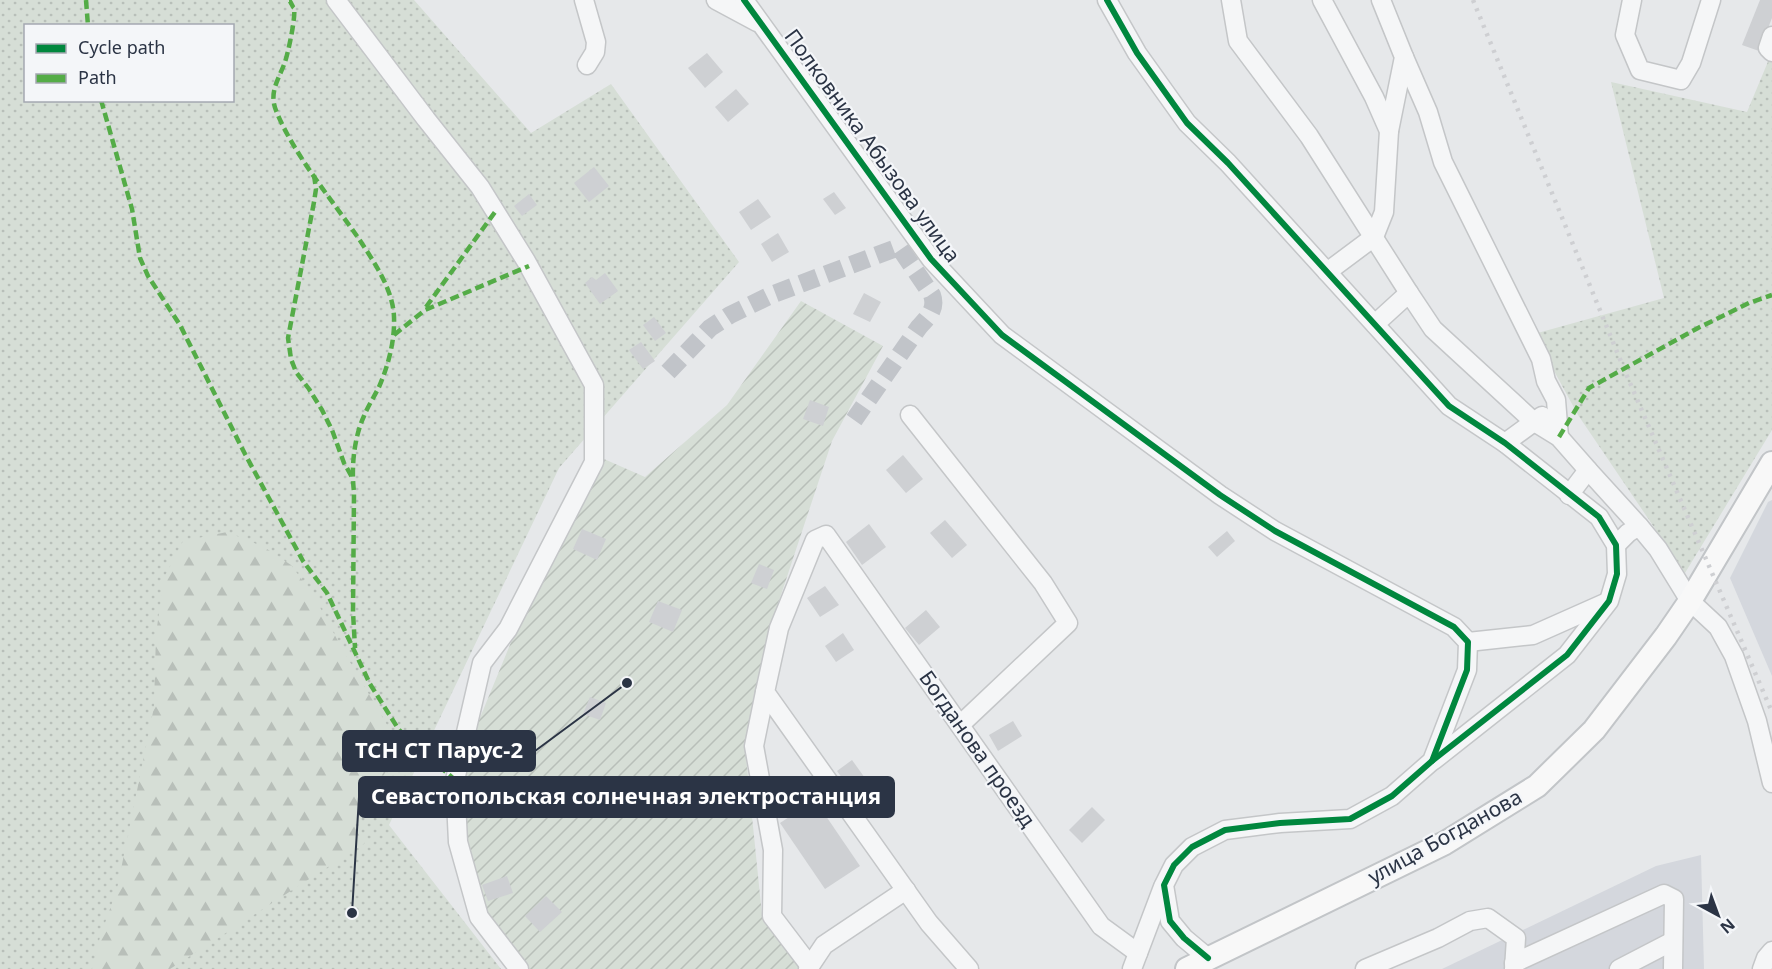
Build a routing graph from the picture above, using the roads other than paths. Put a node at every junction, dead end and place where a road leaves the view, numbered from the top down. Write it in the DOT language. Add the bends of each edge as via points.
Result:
graph roads {
  1 [pos="336,0"];
  2 [pos="584,0"];
  3 [pos="716,0"];
  4 [pos="744,0"];
  5 [pos="1107,0"];
  6 [pos="1231,0"];
  7 [pos="1322,0"];
  8 [pos="1381,0"];
  9 [pos="1632,0"];
  10 [pos="1711,0"];
  11 [pos="761,24"];
  12 [pos="1772,36"];
  13 [pos="1772,52"];
  14 [pos="1404,57"];
  15 [pos="587,65"];
  16 [pos="1389,131"];
  17 [pos="1374,237"];
  18 [pos="1327,272"];
  19 [pos="1409,293"];
  20 [pos="1375,324"];
  21 [pos="1556,400"];
  22 [pos="910,415"];
  23 [pos="1533,421"];
  24 [pos="1559,437"];
  25 [pos="1505,443"];
  26 [pos="1772,463"];
  27 [pos="1588,470"];
  28 [pos="1569,495"];
  29 [pos="1639,526"];
  30 [pos="1616,545"];
  31 [pos="1609,601"];
  32 [pos="1690,601"];
  33 [pos="1468,642"];
  34 [pos="765,692"];
  35 [pos="960,725"];
  36 [pos="1432,761"];
  37 [pos="1772,783"];
  38 [pos="1164,885"];
  39 [pos="906,890"];
  40 [pos="1674,941"];
  41 [pos="1772,951"];
  42 [pos="1208,958"];
  43 [pos="1135,961"];
  44 [pos="1514,966"];
  45 [pos="809,967"];
  46 [pos="519,969"];
  47 [pos="969,969"];
  48 [pos="1187,969"];
  49 [pos="1365,969"];
  50 [pos="1619,969"];
  51 [pos="1673,969"];
  52 [pos="1762,969"];
  1 -- 46 [label="street" via="480,188 529,266 594,385 594,462 508,629 482,663 454,780 458,842 479,917"];
  2 -- 15 [label="street" via="596,42"];
  3 -- 11 [label="street"];
  4 -- 11 [label="street, Полковника Абызова улица"];
  5 -- 18 [label="street" via="1137,53 1186,123 1228,163"];
  6 -- 17 [label="street" via="1238,41 1309,136"];
  7 -- 16 [label="street"];
  8 -- 14 [label="street"];
  9 -- 10 [label="street" via="1625,35 1640,70 1681,80 1691,63"];
  11 -- 33 [label="street, Полковника Абызова улица" via="931,259 1002,335 1220,495 1275,531 1454,627"];
  12 -- 13 [label="street" via="1768,48"];
  14 -- 16 [label="street"];
  14 -- 21 [label="street" via="1428,112 1443,162 1541,359"];
  16 -- 17 [label="street" via="1384,212"];
  17 -- 18 [label="street"];
  17 -- 19 [label="street"];
  18 -- 20 [label="street"];
  19 -- 20 [label="street"];
  19 -- 23 [label="street" via="1433,329"];
  20 -- 25 [label="street" via="1449,406"];
  21 -- 23 [label="street" via="1549,412"];
  21 -- 24 [label="street"];
  22 -- 35 [label="street" via="1043,583 1068,623"];
  23 -- 24 [label="street"];
  23 -- 25 [label="street"];
  24 -- 27 [label="street"];
  25 -- 28 [label="street"];
  26 -- 32 [label="main road, улица Богданова"];
  27 -- 28 [label="street"];
  27 -- 29 [label="street"];
  28 -- 30 [label="street" via="1599,517"];
  29 -- 30 [label="street"];
  29 -- 32 [label="street"];
  30 -- 31 [label="street" via="1617,574"];
  31 -- 33 [label="street" via="1533,635"];
  31 -- 36 [label="street" via="1567,655"];
  32 -- 37 [label="street" via="1718,627 1734,656 1757,721"];
  32 -- 42 [label="main road, улица Богданова" via="1594,730 1537,786 1445,843"];
  33 -- 36 [label="street" via="1467,670"];
  34 -- 35 [label="street, Богданова проезд" via="779,628 815,540 826,535"];
  34 -- 39 [label="street"];
  34 -- 45 [label="street" via="754,746 773,850 772,916"];
  35 -- 43 [label="street, Богданова проезд" via="1101,926"];
  36 -- 38 [label="street" via="1392,796 1350,819 1225,830 1192,847 1174,865"];
  38 -- 42 [label="street" via="1170,921"];
  38 -- 43 [label="street"];
  39 -- 45 [label="street" via="824,945"];
  39 -- 47 [label="street"];
  40 -- 44 [label="street" via="1674,898 1664,894"];
  40 -- 50 [label="street"];
  40 -- 51 [label="street"];
  41 -- 52 [label="street"];
  42 -- 48 [label="main road, улица Богданова"];
  44 -- 49 [label="street" via="1516,938 1488,918 1470,921"];
}
